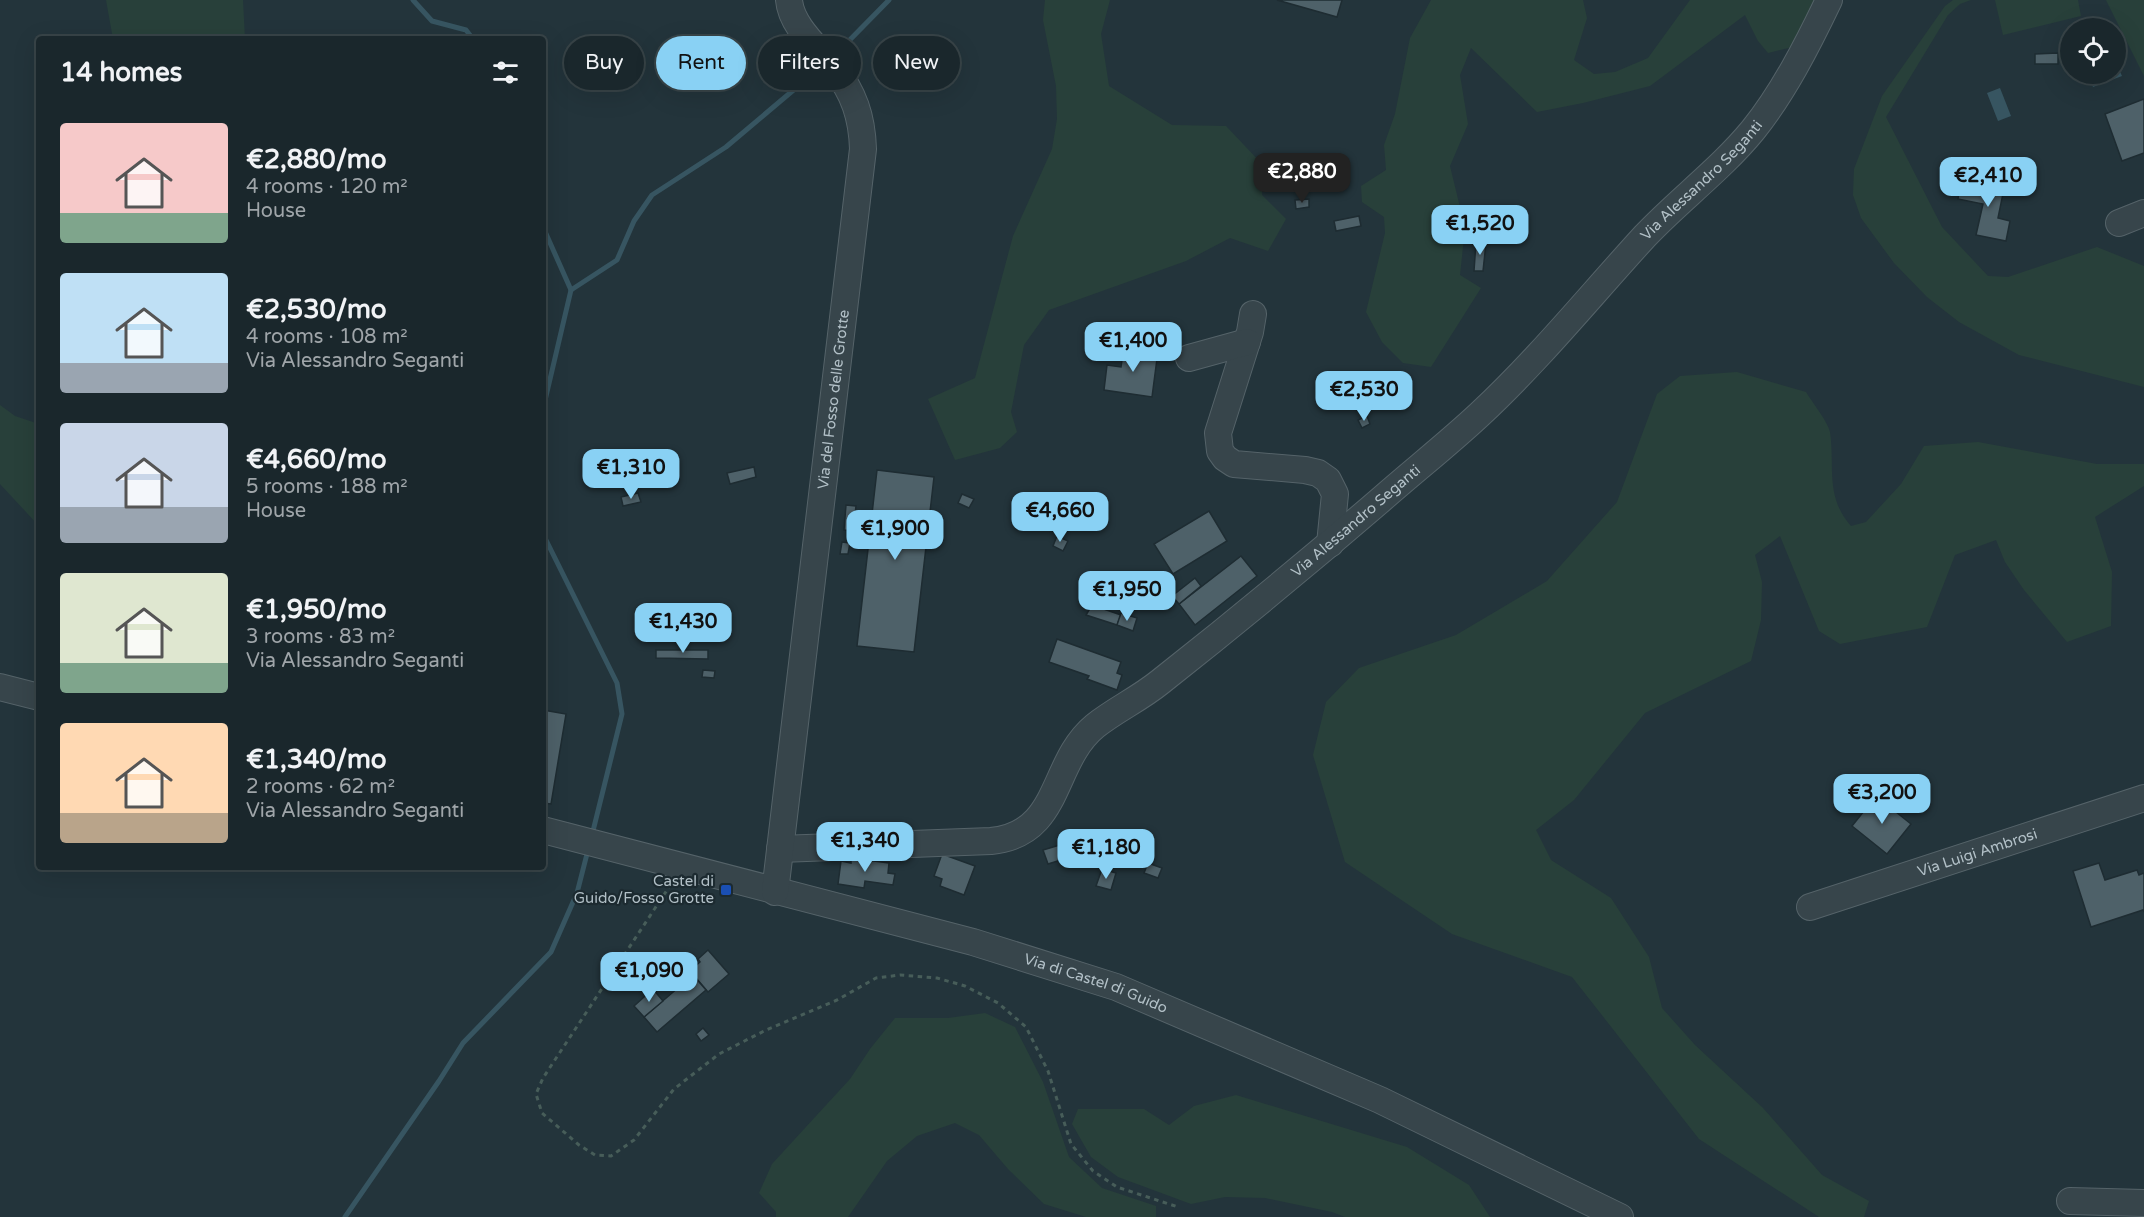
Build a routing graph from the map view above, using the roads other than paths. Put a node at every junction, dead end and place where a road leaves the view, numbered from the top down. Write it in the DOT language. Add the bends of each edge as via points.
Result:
graph roads {
  1 [pos="1829,0"];
  2 [pos="785,3"];
  3 [pos="2144,213"];
  4 [pos="2119,223"];
  5 [pos="1253,314"];
  6 [pos="1247,342"];
  7 [pos="1188,358"];
  8 [pos="1330,544"];
  9 [pos="0,687"];
  10 [pos="36,696"];
  11 [pos="2144,798"];
  12 [pos="546,831"];
  13 [pos="780,849"];
  14 [pos="775,892"];
  15 [pos="1810,907"];
  16 [pos="2070,1201"];
  17 [pos="2144,1203"];
  18 [pos="1620,1217"];
  1 -- 8 [label="street, Via Alessandro Seganti" via="1770,106 1747,136 1657,223 1514,381"];
  2 -- 13 [label="street, Via del Fosso delle Grotte" via="850,93 860,113 862,149"];
  3 -- 4 [label="street"];
  5 -- 6 [label="street"];
  6 -- 7 [label="street"];
  6 -- 8 [label="street" via="1218,433 1220,451 1234,464 1318,472 1328,480 1335,494"];
  8 -- 13 [label="street, Via Alessandro Seganti" via="1160,682 1092,729 1078,746 1043,813 1019,835 991,841"];
  9 -- 10 [label="street"];
  11 -- 15 [label="street, Via Luigi Ambrosi"];
  12 -- 14 [label="street, Via di Castel di Guido"];
  13 -- 14 [label="street, Via del Fosso delle Grotte"];
  14 -- 18 [label="street, Via di Castel di Guido" via="973,942 1129,992 1380,1101"];
  16 -- 17 [label="street"];
}
